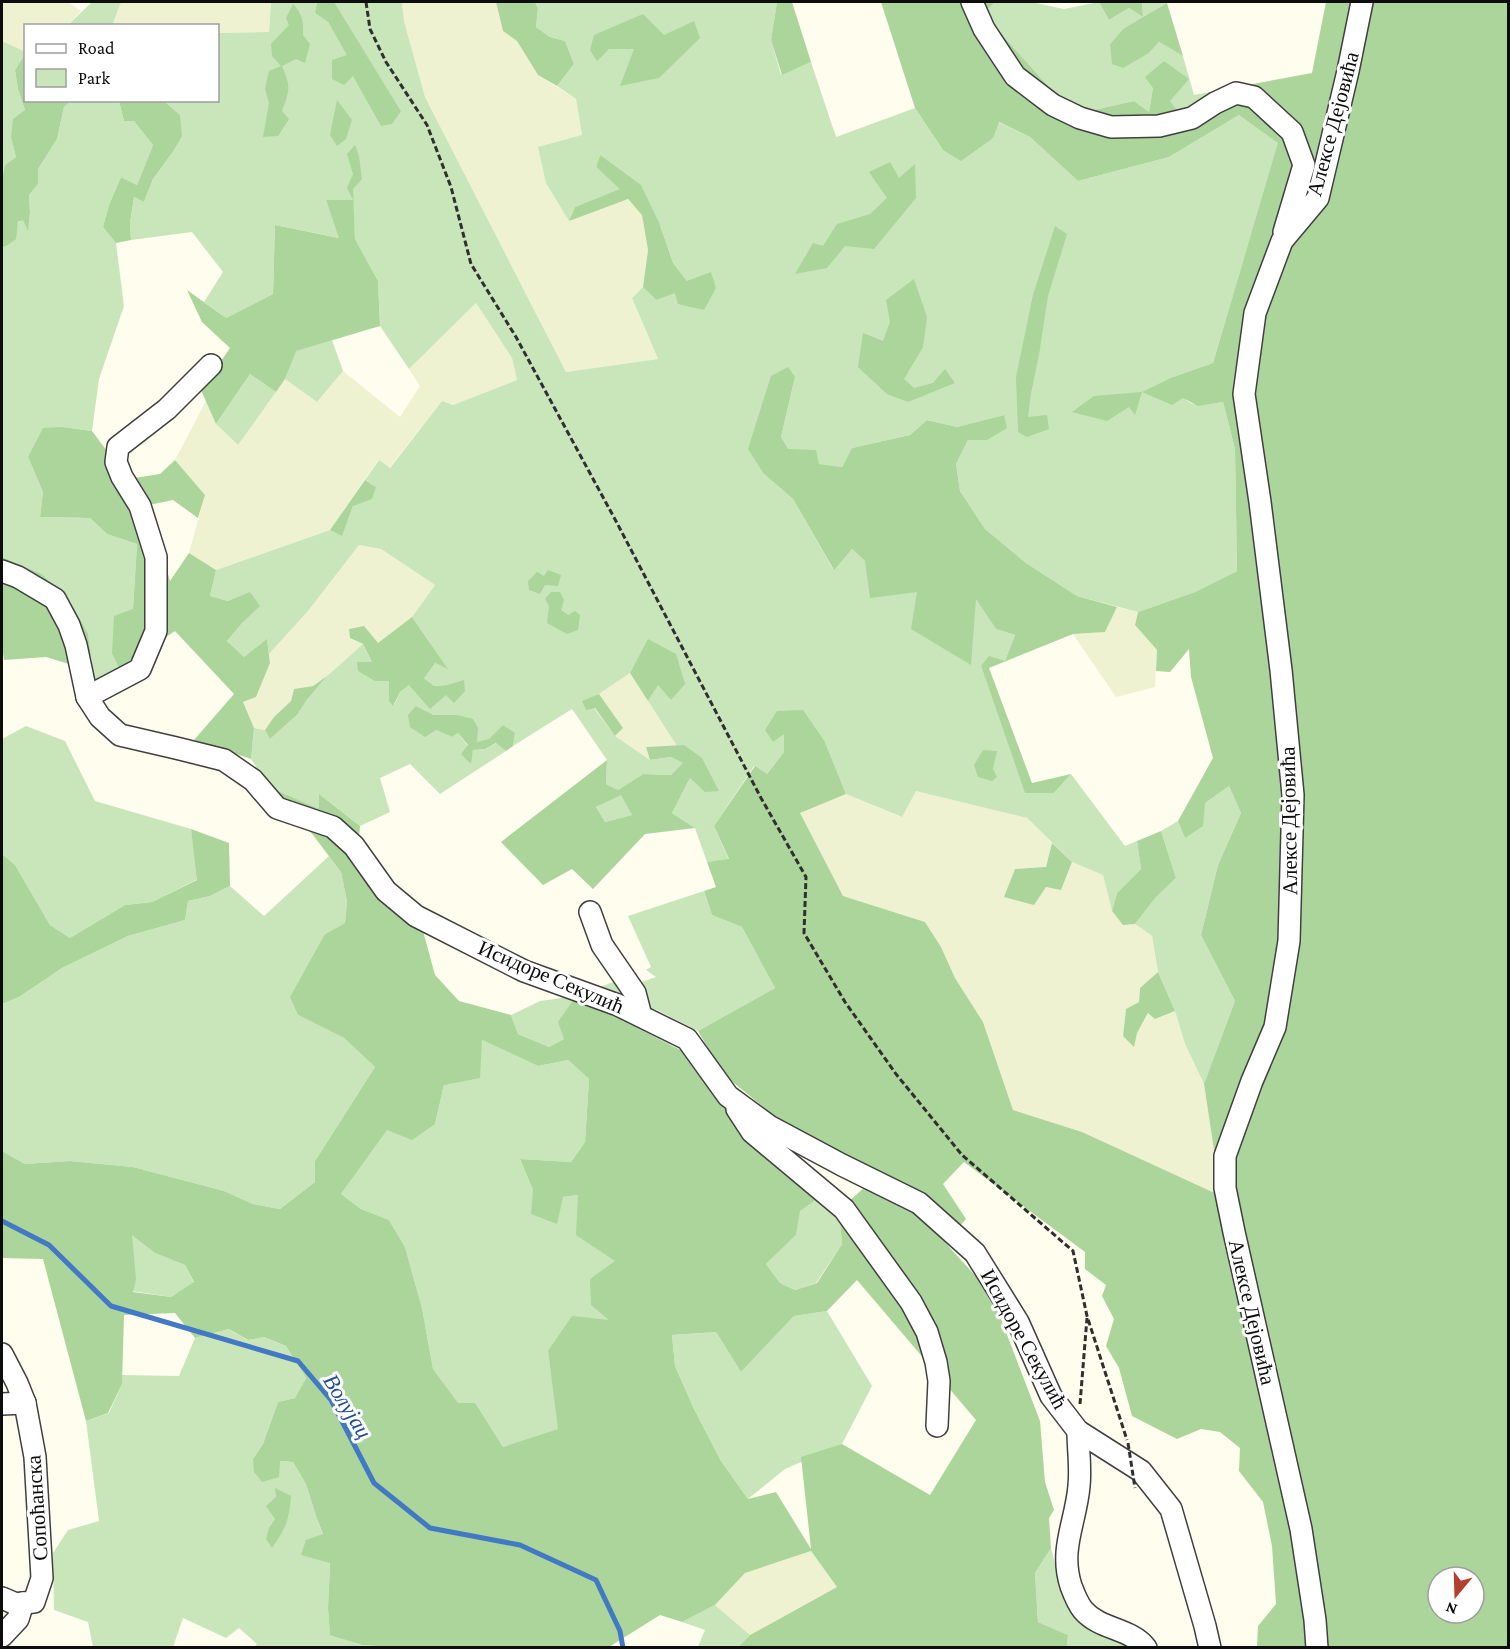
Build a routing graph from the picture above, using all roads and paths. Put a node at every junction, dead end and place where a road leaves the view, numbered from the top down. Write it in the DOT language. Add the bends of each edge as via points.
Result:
graph roads {
  1 [pos="366,2"];
  2 [pos="972,2"];
  3 [pos="1362,2"];
  4 [pos="1282,241"];
  5 [pos="211,364"];
  6 [pos="2,571"];
  7 [pos="87,697"];
  8 [pos="590,912"];
  9 [pos="641,1016"];
  10 [pos="728,1096"];
  11 [pos="1087,1316"];
  12 [pos="2,1353"];
  13 [pos="25,1403"];
  14 [pos="2,1404"];
  15 [pos="937,1426"];
  16 [pos="1078,1431"];
  17 [pos="1135,1488"];
  18 [pos="2,1598"];
  19 [pos="23,1603"];
  20 [pos="2,1636"];
  21 [pos="1146,1647"];
  22 [pos="1210,1647"];
  23 [pos="1317,1647"];
  1 -- 11 [label="path" via="370,29 386,62 427,125 451,187 471,264 522,347 806,877 804,933 845,1002 896,1074 962,1155 1073,1251"];
  2 -- 4 [label="street" via="984,30 1015,76 1053,105 1080,118 1111,127 1159,126 1192,117 1236,93 1254,97 1292,132 1304,165"];
  3 -- 4 [label="street, Алексе Дејовића" via="1318,198"];
  4 -- 23 [label="street, Алексе Дејовића" via="1255,313 1244,394 1279,647 1293,795 1289,941 1275,1027 1226,1156 1225,1188 1301,1529"];
  5 -- 7 [label="street" via="167,409 118,447 116,462 140,506 156,557 156,631 140,669"];
  6 -- 7 [label="street, Исидоре Секулић" via="55,599 76,645"];
  7 -- 9 [label="street, Исидоре Секулић" via="100,717 120,735 224,760 254,780 277,808 333,827 354,846 386,891 416,916 524,971"];
  8 -- 9 [label="street" via="602,945 635,993"];
  9 -- 10 [label="street, Исидоре Секулић" via="687,1039"];
  10 -- 15 [label="street, Исидоре Секулић" via="752,1132 844,1209 911,1302 927,1332 936,1362"];
  10 -- 16 [label="street, Исидоре Секулић" via="769,1126 919,1203 975,1252 1018,1322 1051,1396"];
  11 -- 16 [label="path"];
  11 -- 17 [label="path, bridge" via="1128,1443"];
  12 -- 13 [label="street, Сопоћанска"];
  13 -- 14 [label="street"];
  13 -- 19 [label="street, Сопоћанска" via="35,1457 42,1578 33,1602"];
  16 -- 21 [label="street" via="1079,1487 1067,1543 1067,1572 1084,1611"];
  16 -- 22 [label="street" via="1141,1471 1171,1509"];
  18 -- 19 [label="street"];
  19 -- 20 [label="street" via="18,1619"];
}
